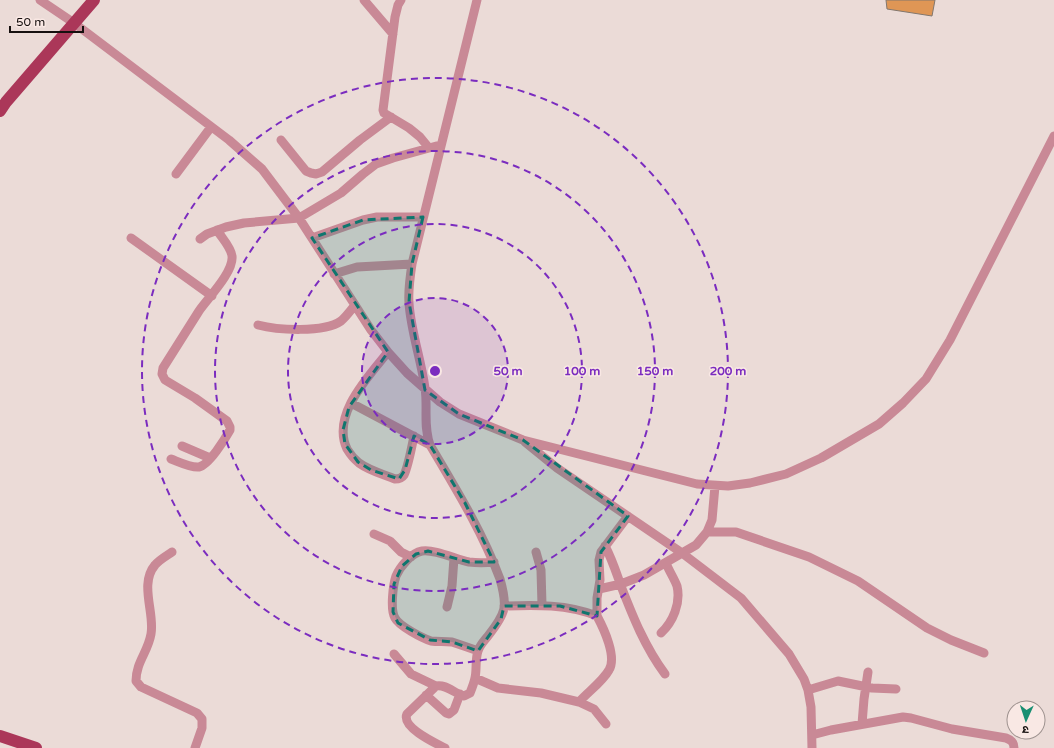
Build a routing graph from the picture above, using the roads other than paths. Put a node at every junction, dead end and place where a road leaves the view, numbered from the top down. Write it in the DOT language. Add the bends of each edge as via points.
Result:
graph roads {
  1 [pos="40,0"];
  2 [pos="94,0"];
  3 [pos="364,0"];
  4 [pos="401,0"];
  5 [pos="477,0"];
  6 [pos="74,23"];
  7 [pos="393,34"];
  8 [pos="0,111"];
  9 [pos="391,117"];
  10 [pos="211,127"];
  11 [pos="1054,136"];
  12 [pos="281,140"];
  13 [pos="440,145"];
  14 [pos="429,148"];
  15 [pos="176,174"];
  16 [pos="423,217"];
  17 [pos="299,218"];
  18 [pos="216,230"];
  19 [pos="132,238"];
  20 [pos="312,238"];
  21 [pos="200,239"];
  22 [pos="412,264"];
  23 [pos="334,274"];
  24 [pos="212,296"];
  25 [pos="355,305"];
  26 [pos="258,325"];
  27 [pos="388,352"];
  28 [pos="425,390"];
  29 [pos="351,403"];
  30 [pos="414,436"];
  31 [pos="523,440"];
  32 [pos="430,445"];
  33 [pos="182,446"];
  34 [pos="210,458"];
  35 [pos="171,459"];
  36 [pos="715,486"];
  37 [pos="628,516"];
  38 [pos="707,532"];
  39 [pos="374,534"];
  40 [pos="605,546"];
  41 [pos="172,552"];
  42 [pos="536,552"];
  43 [pos="682,553"];
  44 [pos="411,557"];
  45 [pos="454,558"];
  46 [pos="494,562"];
  47 [pos="666,563"];
  48 [pos="621,584"];
  49 [pos="599,589"];
  50 [pos="542,605"];
  51 [pos="504,606"];
  52 [pos="447,607"];
  53 [pos="597,616"];
  54 [pos="661,633"];
  55 [pos="478,651"];
  56 [pos="984,653"];
  57 [pos="394,654"];
  58 [pos="868,672"];
  59 [pos="666,674"];
  60 [pos="476,678"];
  61 [pos="436,686"];
  62 [pos="865,687"];
  63 [pos="896,689"];
  64 [pos="808,690"];
  65 [pos="460,694"];
  66 [pos="426,695"];
  67 [pos="579,702"];
  68 [pos="606,724"];
  69 [pos="862,724"];
  70 [pos="812,735"];
  71 [pos="0,736"];
  72 [pos="12,744"];
  73 [pos="36,748"];
  74 [pos="195,748"];
  75 [pos="445,748"];
  76 [pos="812,748"];
  77 [pos="1014,748"];
  1 -- 6 [label="street"];
  2 -- 6 [label="main road"];
  3 -- 7 [label="street"];
  4 -- 7 [label="street"];
  5 -- 13 [label="street"];
  6 -- 8 [label="main road"];
  6 -- 10 [label="street"];
  7 -- 9 [label="street" via="382,105 384,113"];
  9 -- 12 [label="street" via="328,168 316,174 306,171"];
  9 -- 14 [label="street" via="409,128"];
  10 -- 15 [label="street"];
  10 -- 17 [label="street" via="262,169"];
  11 -- 36 [label="street" via="950,340 926,379 903,403 879,424 821,458 786,474 750,483"];
  13 -- 14 [label="street"];
  13 -- 16 [label="street"];
  14 -- 17 [label="street" via="376,164 341,193"];
  16 -- 20 [label="street" via="370,218"];
  16 -- 22 [label="street"];
  17 -- 18 [label="street" via="244,223"];
  17 -- 20 [label="street"];
  18 -- 21 [label="street"];
  18 -- 24 [label="street" via="233,258"];
  19 -- 24 [label="street"];
  20 -- 23 [label="street"];
  22 -- 23 [label="street" via="357,267"];
  22 -- 28 [label="street" via="410,308"];
  23 -- 25 [label="street"];
  24 -- 34 [label="street" via="200,309 163,368 162,374 165,380 195,398 229,424 228,434"];
  25 -- 26 [label="street" via="341,320 323,328 285,330"];
  25 -- 27 [label="street"];
  27 -- 28 [label="street"];
  27 -- 29 [label="street"];
  28 -- 31 [label="street" via="459,414"];
  28 -- 32 [label="street" via="426,430"];
  29 -- 30 [label="street"];
  29 -- 30 [label="street" via="344,421 345,444 350,455 371,470 395,479 403,476"];
  30 -- 32 [label="street"];
  31 -- 36 [label="street" via="697,484"];
  31 -- 37 [label="street" via="557,468"];
  32 -- 46 [label="street" via="465,503"];
  33 -- 34 [label="street"];
  34 -- 35 [label="street" via="200,466"];
  36 -- 38 [label="street" via="712,520"];
  37 -- 40 [label="street"];
  37 -- 43 [label="street"];
  38 -- 43 [label="street" via="696,545"];
  38 -- 56 [label="street" via="736,532 764,543 796,551 858,581 927,628"];
  39 -- 44 [label="street" via="390,540 397,549"];
  40 -- 48 [label="street" via="612,557"];
  40 -- 49 [label="street" via="599,560"];
  41 -- 74 [label="street" via="154,566 148,580 151,634 136,672 136,681 142,687 198,713 202,719 202,728"];
  42 -- 50 [label="street" via="541,570"];
  43 -- 47 [label="street"];
  43 -- 64 [label="street" via="741,598 789,654"];
  44 -- 45 [label="street" via="428,551"];
  44 -- 55 [label="street" via="402,566 395,580 394,618 421,637 452,642"];
  45 -- 46 [label="street" via="479,563"];
  45 -- 52 [label="street"];
  46 -- 51 [label="street" via="502,587"];
  47 -- 48 [label="street"];
  47 -- 54 [label="street" via="674,579 678,596 672,619"];
  48 -- 49 [label="street"];
  48 -- 59 [label="street" via="642,638"];
  49 -- 53 [label="street"];
  50 -- 51 [label="street"];
  50 -- 53 [label="street" via="578,609"];
  51 -- 55 [label="street" via="501,619"];
  53 -- 67 [label="street" via="609,644 612,660 610,669"];
  55 -- 60 [label="street"];
  57 -- 61 [label="street" via="411,674"];
  58 -- 62 [label="street"];
  60 -- 65 [label="street" via="470,693 464,696"];
  60 -- 67 [label="street" via="498,688 541,693"];
  61 -- 65 [label="street" via="445,686"];
  61 -- 66 [label="street"];
  62 -- 63 [label="street"];
  62 -- 64 [label="street" via="838,681"];
  62 -- 69 [label="street"];
  64 -- 70 [label="street" via="812,707"];
  65 -- 66 [label="street" via="454,710 449,714"];
  66 -- 75 [label="street" via="407,714 406,721 424,736"];
  67 -- 68 [label="street" via="594,709"];
  69 -- 70 [label="street"];
  69 -- 77 [label="street" via="911,718 952,729 1006,738 1012,740"];
  70 -- 76 [label="street"];
  71 -- 72 [label="main road"];
  72 -- 73 [label="main road"];
}
